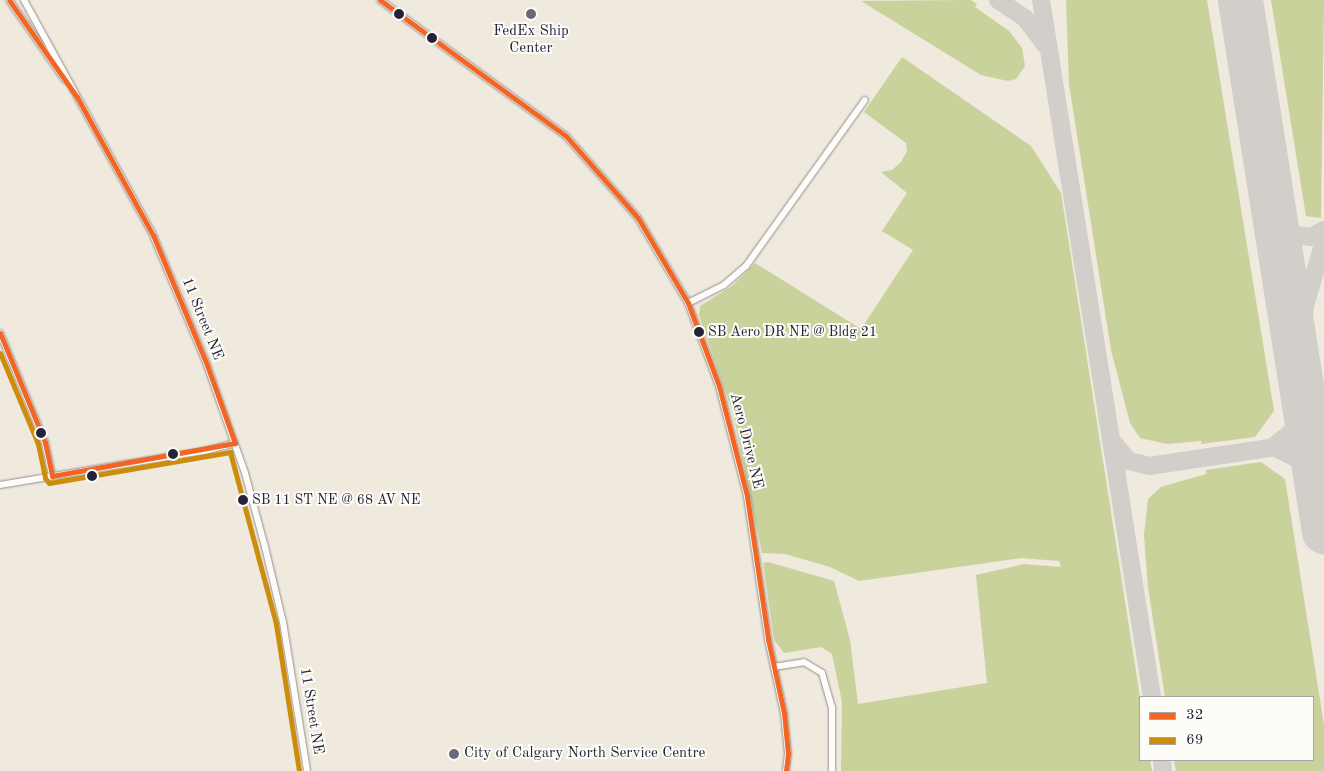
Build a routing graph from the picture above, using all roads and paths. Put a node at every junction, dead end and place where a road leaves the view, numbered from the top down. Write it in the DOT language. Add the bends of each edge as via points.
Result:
graph roads {
  1 [pos="9,0"];
  2 [pos="24,0"];
  3 [pos="29,0"];
  4 [pos="380,0"];
  5 [pos="33,13"];
  6 [pos="77,97"];
  7 [pos="865,100"];
  8 [pos="688,303"];
  9 [pos="0,333"];
  10 [pos="235,443"];
  11 [pos="52,476"];
  12 [pos="0,485"];
  13 [pos="774,667"];
  14 [pos="307,771"];
  15 [pos="786,771"];
  16 [pos="832,771"];
  1 -- 6 [label="street, 11 Street NE"];
  2 -- 5 [label="street, 11 Street NE"];
  3 -- 5 [label="street"];
  4 -- 8 [label="street, Aero Drive NE" via="566,136 638,218"];
  5 -- 6 [label="street, 11 Street NE"];
  6 -- 10 [label="street, 11 Street NE" via="153,235 207,364"];
  7 -- 8 [label="street" via="746,266 724,285"];
  8 -- 13 [label="street, Aero Drive NE" via="710,358 739,460"];
  9 -- 11 [label="street" via="45,442"];
  10 -- 11 [label="street"];
  10 -- 14 [label="street, 11 Street NE" via="283,622"];
  11 -- 12 [label="street"];
  13 -- 15 [label="street, Aero Drive NE" via="784,713 788,754"];
  13 -- 16 [label="street" via="804,662 822,673 832,707"];
}
